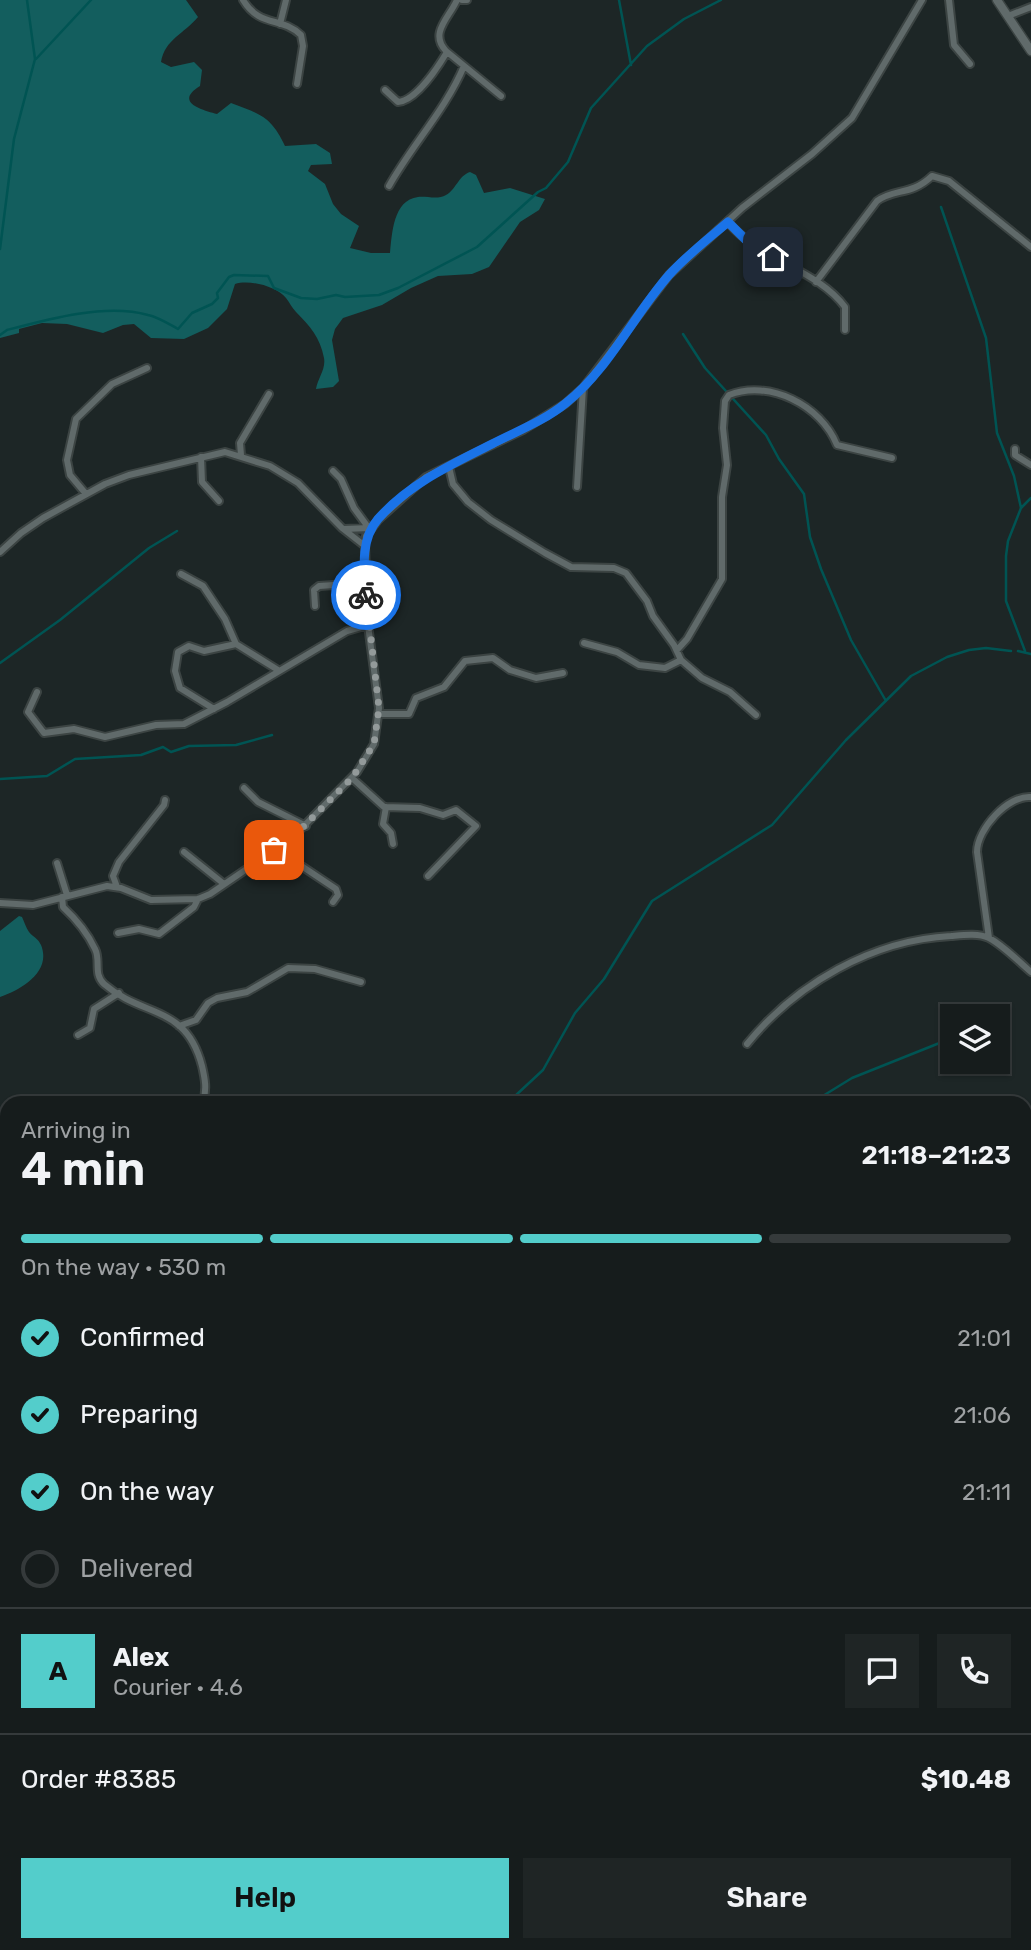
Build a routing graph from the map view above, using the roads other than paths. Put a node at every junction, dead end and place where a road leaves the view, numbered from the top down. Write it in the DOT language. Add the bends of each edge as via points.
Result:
graph roads {
  1 [pos="243,0"];
  2 [pos="286,0"];
  3 [pos="462,0"];
  4 [pos="922,0"];
  5 [pos="949,0"];
  6 [pos="997,0"];
  7 [pos="1031,7"];
  8 [pos="1008,16"];
  9 [pos="280,24"];
  10 [pos="1031,51"];
  11 [pos="447,52"];
  12 [pos="970,64"];
  13 [pos="464,66"];
  14 [pos="297,84"];
  15 [pos="385,90"];
  16 [pos="501,96"];
  17 [pos="389,187"];
  18 [pos="728,222"];
  19 [pos="1031,247"];
  20 [pos="816,282"];
  21 [pos="845,330"];
  22 [pos="147,368"];
  23 [pos="583,388"];
  24 [pos="269,394"];
  25 [pos="1015,449"];
  26 [pos="241,456"];
  27 [pos="201,457"];
  28 [pos="891,458"];
  29 [pos="1031,465"];
  30 [pos="449,467"];
  31 [pos="333,471"];
  32 [pos="577,487"];
  33 [pos="86,494"];
  34 [pos="219,501"];
  35 [pos="369,528"];
  36 [pos="344,529"];
  37 [pos="365,546"];
  38 [pos="0,552"];
  39 [pos="181,574"];
  40 [pos="365,583"];
  41 [pos="315,606"];
  42 [pos="368,625"];
  43 [pos="584,643"];
  44 [pos="236,644"];
  45 [pos="677,650"];
  46 [pos="681,660"];
  47 [pos="278,670"];
  48 [pos="563,673"];
  49 [pos="37,692"];
  50 [pos="214,709"];
  51 [pos="379,713"];
  52 [pos="756,715"];
  53 [pos="352,778"];
  54 [pos="244,788"];
  55 [pos="1031,797"];
  56 [pos="164,800"];
  57 [pos="386,807"];
  58 [pos="306,825"];
  59 [pos="393,844"];
  60 [pos="282,846"];
  61 [pos="184,852"];
  62 [pos="57,863"];
  63 [pos="428,876"];
  64 [pos="224,884"];
  65 [pos="117,887"];
  66 [pos="65,896"];
  67 [pos="198,899"];
  68 [pos="333,902"];
  69 [pos="0,903"];
  70 [pos="118,933"];
  71 [pos="989,938"];
  72 [pos="1031,972"];
  73 [pos="361,982"];
  74 [pos="119,993"];
  75 [pos="179,1026"];
  76 [pos="78,1035"];
  77 [pos="747,1044"];
  78 [pos="204,1096"];
  1 -- 9 [label="street" via="255,16"];
  2 -- 9 [label="street"];
  3 -- 11 [label="street" via="438,35"];
  4 -- 18 [label="street" via="852,118"];
  5 -- 12 [label="street" via="954,45"];
  6 -- 8 [label="street"];
  7 -- 8 [label="street"];
  8 -- 10 [label="street"];
  9 -- 14 [label="street" via="298,32 303,41"];
  11 -- 13 [label="street"];
  11 -- 15 [label="street" via="428,80 406,100 398,102"];
  13 -- 16 [label="street"];
  13 -- 17 [label="street"];
  18 -- 20 [label="street" via="746,240"];
  18 -- 23 [label="street" via="669,275"];
  19 -- 20 [label="street" via="950,181 932,176 910,191 890,193 877,201"];
  20 -- 21 [label="street" via="845,307"];
  22 -- 33 [label="street" via="112,384 76,419 67,460 70,475"];
  23 -- 30 [label="street" via="554,412"];
  23 -- 32 [label="street"];
  24 -- 26 [label="street" via="240,443"];
  25 -- 29 [label="street" via="1015,455"];
  26 -- 27 [label="street" via="225,452"];
  26 -- 36 [label="street" via="298,483"];
  27 -- 33 [label="street" via="129,475"];
  27 -- 34 [label="street" via="202,482"];
  28 -- 45 [label="street" via="837,445 817,416 773,391 752,389 729,396 723,428 727,465 722,497 722,579"];
  30 -- 35 [label="street" via="417,483"];
  30 -- 45 [label="street" via="453,484 468,502 553,558 571,567 614,568 626,573"];
  31 -- 35 [label="street"];
  33 -- 38 [label="street" via="21,533"];
  35 -- 36 [label="street"];
  35 -- 37 [label="street"];
  36 -- 37 [label="street"];
  37 -- 40 [label="street"];
  39 -- 44 [label="street" via="203,586"];
  40 -- 41 [label="street" via="319,586 314,590"];
  40 -- 42 [label="street"];
  42 -- 47 [label="street" via="346,631"];
  42 -- 51 [label="street"];
  43 -- 46 [label="street" via="647,666 671,667"];
  44 -- 47 [label="street"];
  44 -- 50 [label="street" via="204,652 189,646 178,652 175,671 180,688"];
  45 -- 46 [label="street"];
  46 -- 52 [label="street"];
  47 -- 50 [label="street"];
  48 -- 51 [label="street" via="536,678 510,670 493,658 465,661 444,687 416,698 409,714"];
  49 -- 50 [label="street" via="28,710 44,733 74,729 98,736 123,734 184,724"];
  51 -- 53 [label="street" via="374,744"];
  53 -- 57 [label="street"];
  53 -- 58 [label="street"];
  54 -- 58 [label="street" via="258,802"];
  55 -- 71 [label="street" via="1012,801 979,839"];
  56 -- 65 [label="street" via="118,862 113,876"];
  57 -- 59 [label="street" via="383,824"];
  57 -- 63 [label="street" via="420,808 443,815 456,810 476,826"];
  58 -- 60 [label="street"];
  60 -- 64 [label="street"];
  60 -- 68 [label="street" via="291,859 336,889"];
  61 -- 64 [label="street"];
  62 -- 66 [label="street"];
  64 -- 67 [label="street"];
  65 -- 66 [label="street"];
  65 -- 67 [label="street" via="150,900"];
  66 -- 69 [label="street" via="33,905"];
  66 -- 74 [label="street" via="63,907 77,919 94,947 100,978"];
  67 -- 70 [label="street" via="159,934 139,929"];
  71 -- 72 [label="street"];
  71 -- 77 [label="street" via="920,938 874,952 793,996"];
  73 -- 75 [label="street" via="315,969 288,968 247,992 217,998 196,1020"];
  74 -- 75 [label="street"];
  74 -- 76 [label="street" via="94,1009 89,1030"];
  75 -- 78 [label="street" via="197,1047"];
}
